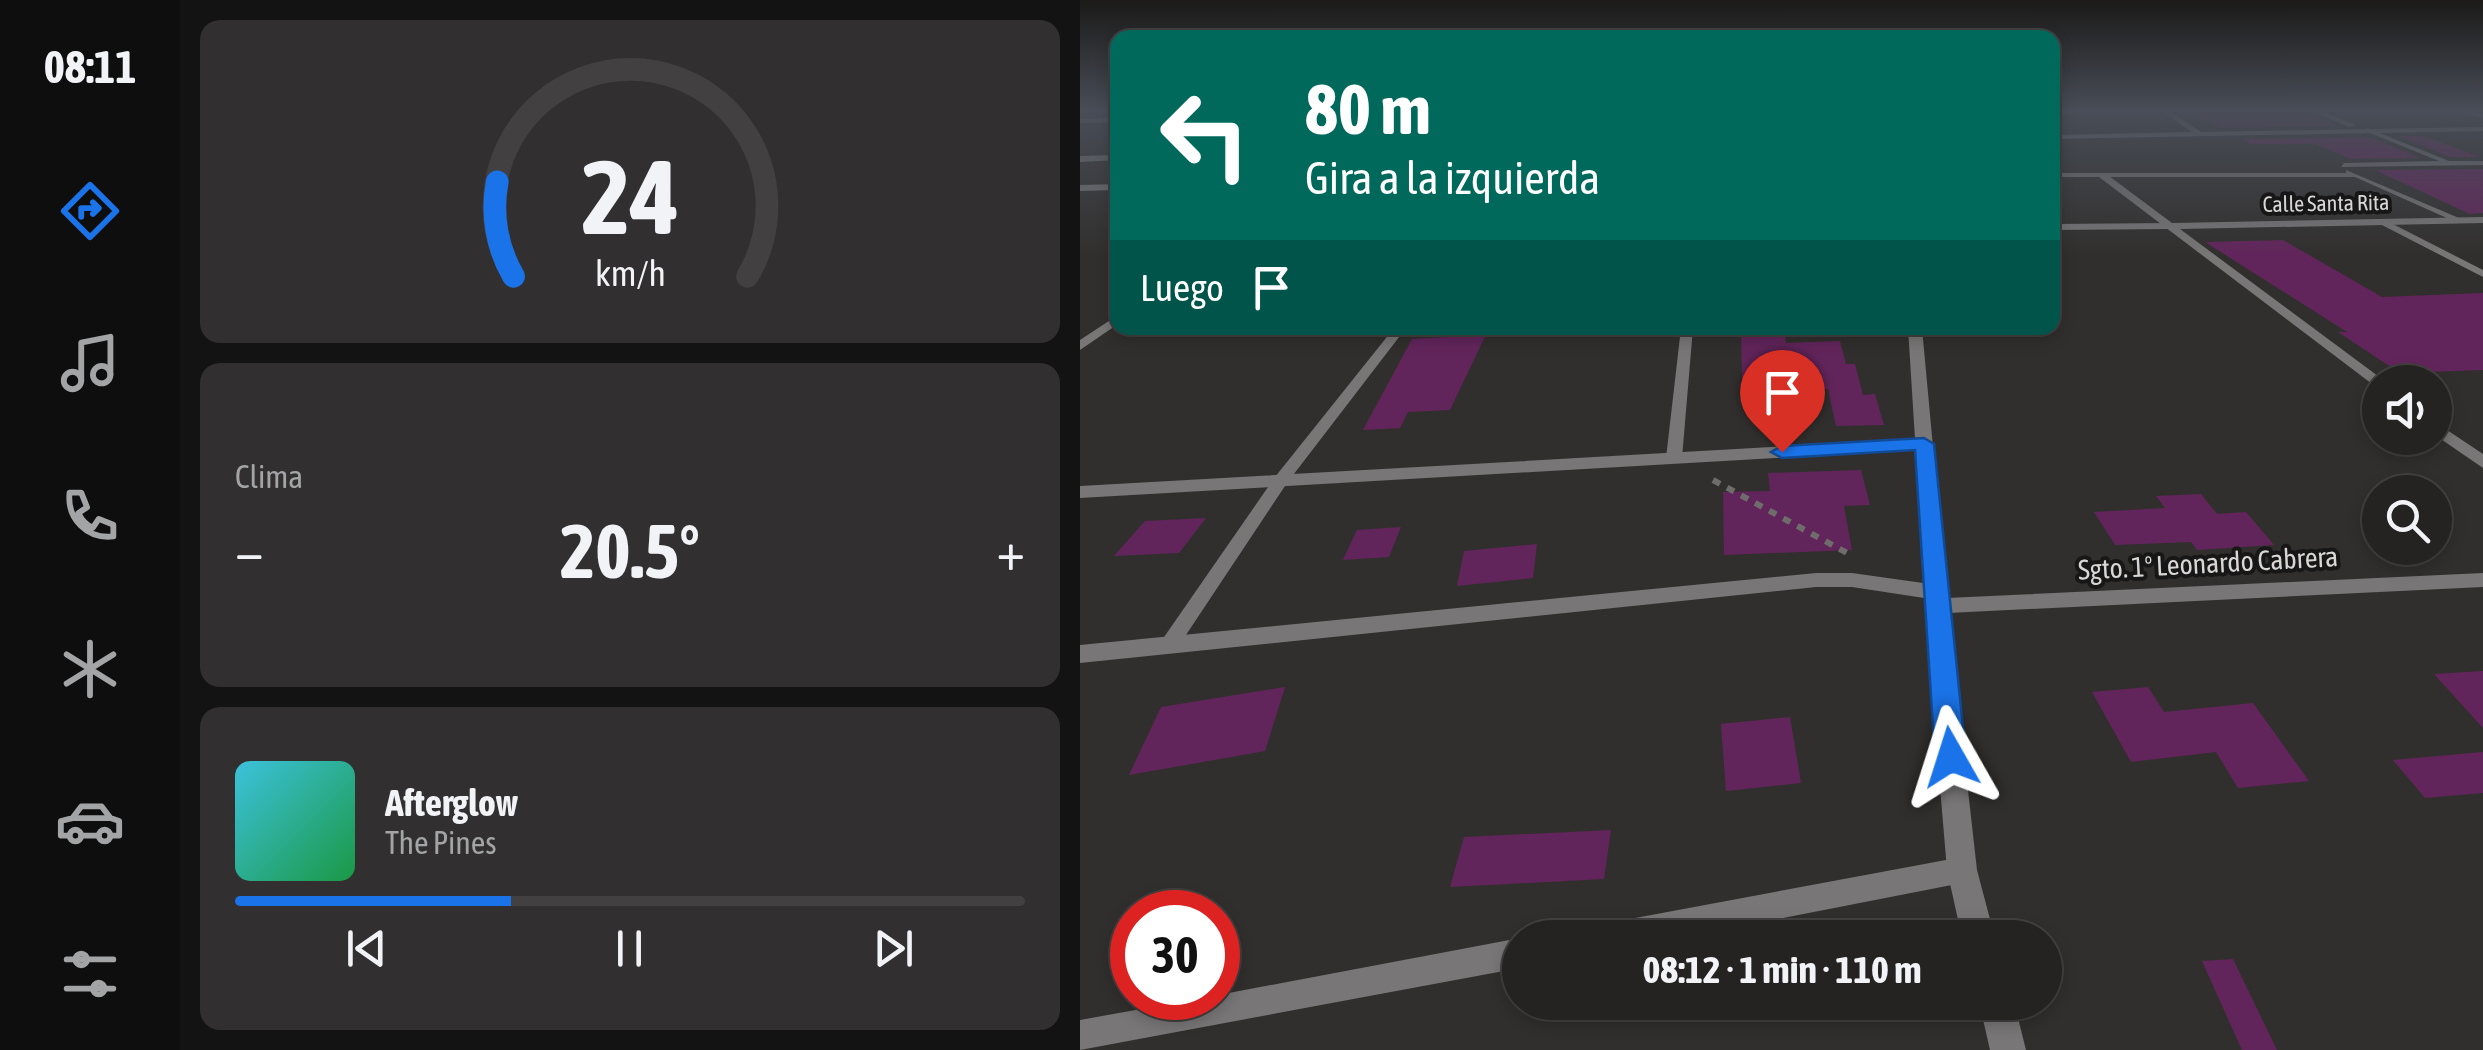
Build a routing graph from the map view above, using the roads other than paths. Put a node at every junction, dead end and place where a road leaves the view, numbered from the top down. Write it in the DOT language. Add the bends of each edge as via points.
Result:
graph roads {
  1 [pos="2440,159"];
  2 [pos="2453,164"];
  3 [pos="2483,164"];
  4 [pos="2356,174"];
  5 [pos="2102,175"];
  6 [pos="2483,175"];
  7 [pos="2060,176"];
  8 [pos="1110,187"];
  9 [pos="1080,188"];
  10 [pos="2483,220"];
  11 [pos="2461,221"];
  12 [pos="2382,222"];
  13 [pos="2170,226"];
  14 [pos="2060,227"];
  15 [pos="2483,274"];
  16 [pos="1110,324"];
  17 [pos="1395,335"];
  18 [pos="1686,335"];
  19 [pos="1916,339"];
  20 [pos="1080,346"];
  21 [pos="2362,371"];
  22 [pos="2452,440"];
  23 [pos="1924,444"];
  24 [pos="1674,458"];
  25 [pos="2483,464"];
  26 [pos="1281,480"];
  27 [pos="1080,492"];
  28 [pos="2483,580"];
  29 [pos="1936,599"];
  30 [pos="1168,645"];
  31 [pos="1080,654"];
  32 [pos="1962,870"];
  33 [pos="1698,920"];
  34 [pos="1975,920"];
  35 [pos="1502,956"];
  36 [pos="2000,1020"];
  37 [pos="1080,1036"];
  38 [pos="2008,1050"];
  1 -- 2 [label="lane"];
  2 -- 3 [label="lane"];
  2 -- 4 [label="lane" via="2335,166"];
  2 -- 6 [label="lane"];
  4 -- 5 [label="lane"];
  4 -- 11 [label="lane"];
  5 -- 7 [label="lane"];
  5 -- 13 [label="street"];
  8 -- 9 [label="street"];
  10 -- 11 [label="street, Calle Santa Rita"];
  11 -- 12 [label="street, Calle Santa Rita"];
  12 -- 13 [label="street, Calle Santa Rita"];
  12 -- 15 [label="lane"];
  13 -- 14 [label="lane"];
  13 -- 21 [label="street"];
  16 -- 20 [label="lane"];
  17 -- 26 [label="lane"];
  18 -- 24 [label="lane"];
  19 -- 23 [label="street"];
  22 -- 25 [label="street"];
  23 -- 24 [label="street"];
  23 -- 29 [label="street"];
  24 -- 26 [label="street"];
  26 -- 27 [label="street"];
  26 -- 30 [label="lane"];
  28 -- 29 [label="street, Sgto. 1º Leonardo Cabrera"];
  29 -- 30 [label="street, Sgto. 1º Leonardo Cabrera" via="1852,580 1816,580"];
  29 -- 32 [label="street"];
  30 -- 31 [label="street, Sgto. 1º Leonardo Cabrera"];
  32 -- 33 [label="lane"];
  32 -- 34 [label="street"];
  35 -- 37 [label="lane"];
  36 -- 38 [label="street"];
}
